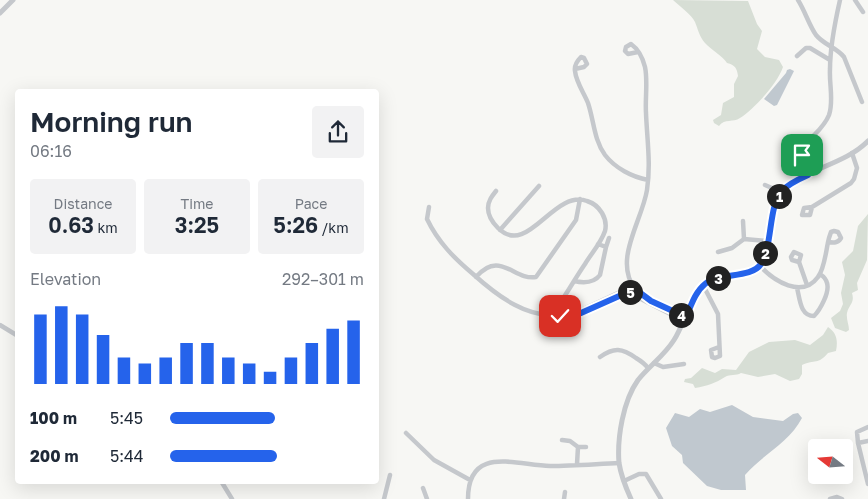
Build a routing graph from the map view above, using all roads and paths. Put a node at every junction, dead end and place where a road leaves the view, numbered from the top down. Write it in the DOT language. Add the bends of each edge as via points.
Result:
graph roads {
  1 [pos="13,0"];
  2 [pos="798,0"];
  3 [pos="833,0"];
  4 [pos="855,0"];
  5 [pos="840,2"];
  6 [pos="863,12"];
  7 [pos="0,13"];
  8 [pos="831,46"];
  9 [pos="638,52"];
  10 [pos="797,56"];
  11 [pos="830,60"];
  12 [pos="574,69"];
  13 [pos="862,102"];
  14 [pos="868,141"];
  15 [pos="786,152"];
  16 [pos="852,153"];
  17 [pos="802,155"];
  18 [pos="808,175"];
  19 [pos="648,180"];
  20 [pos="765,184"];
  21 [pos="539,186"];
  22 [pos="496,191"];
  23 [pos="781,192"];
  24 [pos="580,200"];
  25 [pos="429,207"];
  26 [pos="812,207"];
  27 [pos="743,221"];
  28 [pos="500,230"];
  29 [pos="608,238"];
  30 [pos="744,239"];
  31 [pos="768,241"];
  32 [pos="828,242"];
  33 [pos="598,244"];
  34 [pos="606,248"];
  35 [pos="718,252"];
  36 [pos="800,262"];
  37 [pos="760,266"];
  38 [pos="820,274"];
  39 [pos="476,277"];
  40 [pos="574,281"];
  41 [pos="703,285"];
  42 [pos="807,285"];
  43 [pos="634,288"];
  44 [pos="797,288"];
  45 [pos="560,316"];
  46 [pos="685,319"];
  47 [pos="0,325"];
  48 [pos="15,334"];
  49 [pos="719,347"];
  50 [pos="600,358"];
  51 [pos="654,363"];
  52 [pos="684,364"];
  53 [pos="648,368"];
  54 [pos="868,427"];
  55 [pos="406,433"];
  56 [pos="562,440"];
  57 [pos="868,441"];
  58 [pos="858,443"];
  59 [pos="578,447"];
  60 [pos="586,447"];
  61 [pos="619,463"];
  62 [pos="577,464"];
  63 [pos="390,475"];
  64 [pos="470,480"];
  65 [pos="624,481"];
  66 [pos="223,484"];
  67 [pos="868,484"];
  68 [pos="423,488"];
  69 [pos="565,492"];
  70 [pos="232,499"];
  71 [pos="384,499"];
  72 [pos="427,499"];
  73 [pos="468,499"];
  74 [pos="564,499"];
  75 [pos="631,499"];
  76 [pos="661,499"];
  77 [pos="830,499"];
  78 [pos="842,499"];
  1 -- 7 [label="street"];
  2 -- 8 [label="street" via="815,34"];
  3 -- 5 [label="street"];
  4 -- 6 [label="street"];
  5 -- 8 [label="street"];
  8 -- 11 [label="street"];
  8 -- 13 [label="street" via="844,57"];
  9 -- 19 [label="street" via="645,68"];
  10 -- 11 [label="street" via="810,48"];
  11 -- 17 [label="street" via="829,113 808,140"];
  12 -- 19 [label="street" via="588,103 596,137 606,156 632,176"];
  14 -- 16 [label="street"];
  15 -- 17 [label="street"];
  16 -- 18 [label="street"];
  16 -- 26 [label="street" via="857,168 854,179"];
  17 -- 18 [label="street"];
  18 -- 23 [label="street"];
  19 -- 43 [label="street" via="644,207 627,256"];
  20 -- 23 [label="street"];
  21 -- 28 [label="street"];
  22 -- 28 [label="street" via="488,208 491,219"];
  23 -- 31 [label="street"];
  24 -- 28 [label="street" via="566,202 520,235"];
  24 -- 33 [label="street" via="593,204 603,214 605,231"];
  24 -- 39 [label="street" via="576,220 536,277 490,266"];
  25 -- 39 [label="street" via="427,219 444,248"];
  27 -- 30 [label="street"];
  29 -- 34 [label="street"];
  30 -- 31 [label="street"];
  30 -- 35 [label="street" via="732,248"];
  31 -- 37 [label="street"];
  32 -- 38 [label="street"];
  33 -- 34 [label="street"];
  33 -- 40 [label="street"];
  34 -- 40 [label="street" via="598,278 583,283"];
  36 -- 42 [label="street"];
  37 -- 41 [label="street" via="750,272 714,279"];
  37 -- 44 [label="street" via="783,284"];
  38 -- 42 [label="street"];
  38 -- 44 [label="street" via="827,281 828,289 814,316 806,315"];
  39 -- 45 [label="street" via="516,307 541,315"];
  40 -- 45 [label="street" via="559,306"];
  41 -- 46 [label="street"];
  41 -- 49 [label="street" via="718,314"];
  42 -- 44 [label="street"];
  43 -- 45 [label="street" via="581,313"];
  43 -- 46 [label="street"];
  46 -- 51 [label="street" via="668,349"];
  47 -- 48 [label="street"];
  50 -- 53 [label="street" via="613,349 620,349"];
  51 -- 52 [label="street" via="663,367"];
  51 -- 53 [label="street"];
  53 -- 61 [label="street" via="628,399 620,437"];
  54 -- 58 [label="street" via="857,432"];
  55 -- 64 [label="street" via="434,460"];
  56 -- 59 [label="street"];
  57 -- 58 [label="street"];
  58 -- 67 [label="street"];
  59 -- 60 [label="street"];
  59 -- 62 [label="street"];
  61 -- 62 [label="street"];
  61 -- 65 [label="street"];
  62 -- 64 [label="street" via="542,466 497,461 484,465"];
  63 -- 71 [label="street"];
  64 -- 73 [label="street"];
  65 -- 75 [label="street"];
  65 -- 76 [label="street" via="646,474"];
  66 -- 70 [label="street"];
  68 -- 72 [label="street"];
  69 -- 74 [label="street"];
  77 -- 78 [label="street"];
}
